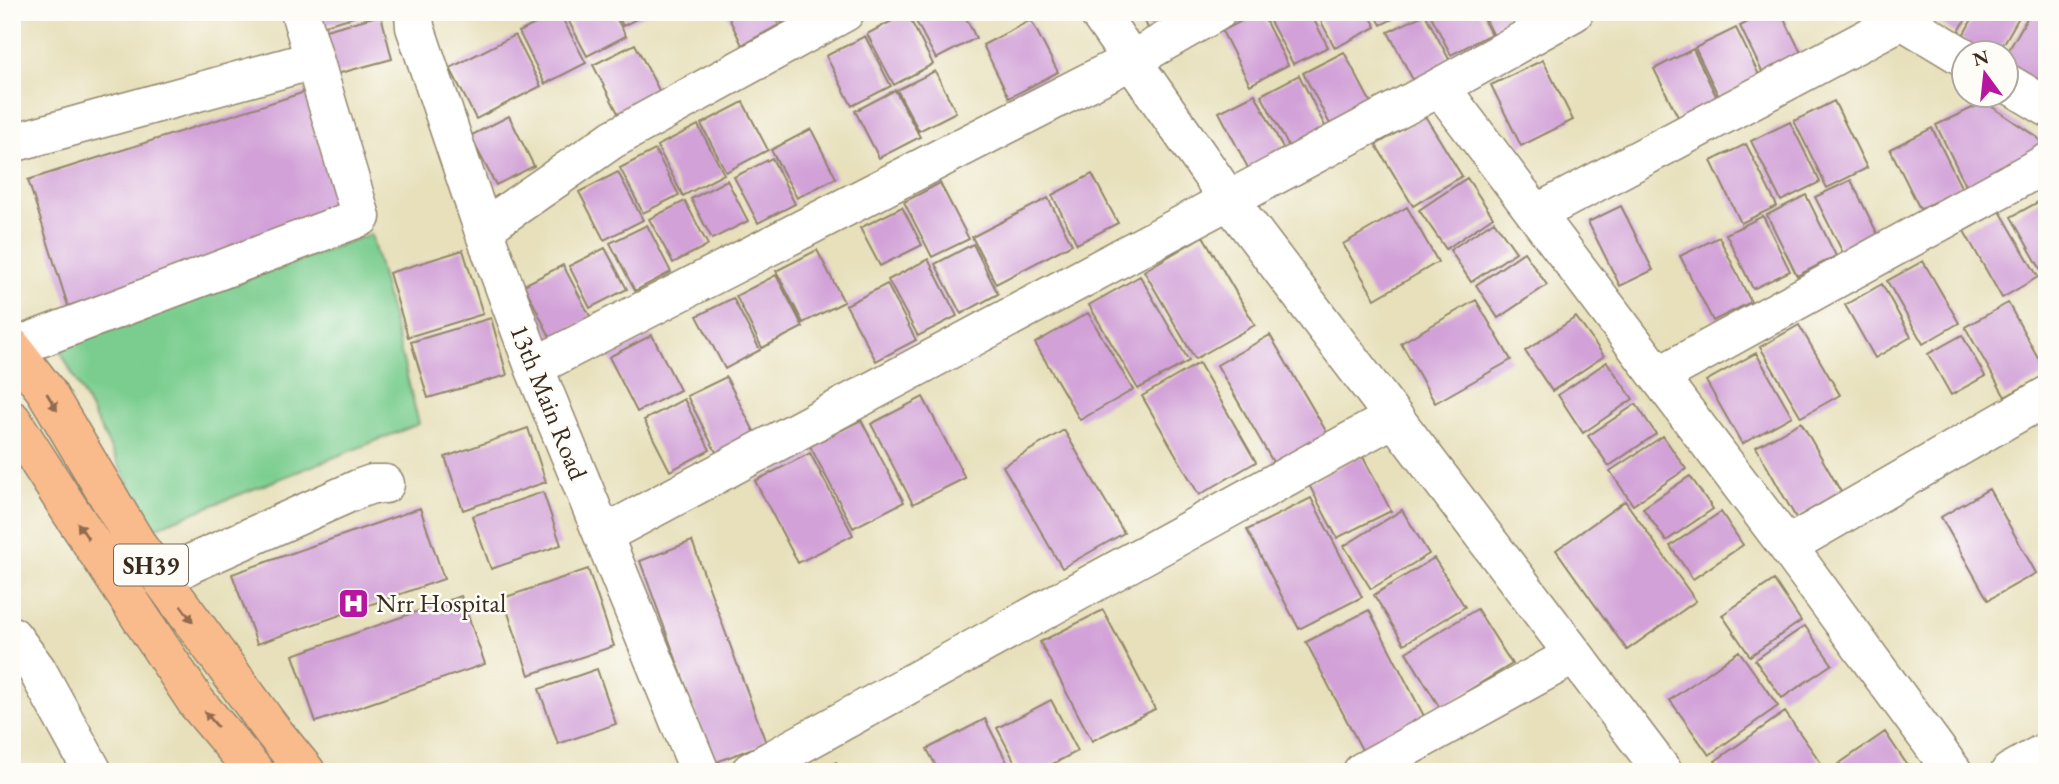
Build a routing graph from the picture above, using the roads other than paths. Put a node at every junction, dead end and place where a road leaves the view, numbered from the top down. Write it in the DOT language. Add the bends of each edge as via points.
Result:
graph roads {
  1 [pos="300,12"];
  2 [pos="845,12"];
  3 [pos="1098,12"];
  4 [pos="1216,12"];
  5 [pos="1574,12"];
  6 [pos="1895,16"];
  7 [pos="424,17"];
  8 [pos="1951,50"];
  9 [pos="314,60"];
  10 [pos="1132,60"];
  11 [pos="1440,87"];
  12 [pos="2021,91"];
  13 [pos="2047,107"];
  14 [pos="12,143"];
  15 [pos="2047,163"];
  16 [pos="1229,200"];
  17 [pos="1536,214"];
  18 [pos="483,229"];
  19 [pos="13,348"];
  20 [pos="534,367"];
  21 [pos="1659,376"];
  22 [pos="2047,396"];
  23 [pos="1393,418"];
  24 [pos="12,420"];
  25 [pos="385,484"];
  26 [pos="603,535"];
  27 [pos="1787,546"];
  28 [pos="162,579"];
  29 [pos="12,636"];
  30 [pos="1574,655"];
  31 [pos="2047,751"];
  32 [pos="93,772"];
  33 [pos="255,772"];
  34 [pos="306,772"];
  35 [pos="699,772"];
  36 [pos="750,772"];
  37 [pos="1362,772"];
  38 [pos="1663,772"];
  39 [pos="1953,772"];
  40 [pos="2010,772"];
  1 -- 9 [label="street"];
  2 -- 18 [label="street" via="613,139"];
  3 -- 10 [label="street"];
  4 -- 10 [label="street"];
  5 -- 11 [label="street"];
  6 -- 8 [label="street"];
  6 -- 17 [label="street"];
  7 -- 18 [label="street, 13th Main Road"];
  9 -- 14 [label="street"];
  9 -- 19 [label="street" via="361,217"];
  10 -- 16 [label="street"];
  10 -- 20 [label="street"];
  11 -- 16 [label="street"];
  11 -- 17 [label="street"];
  12 -- 13 [label="street"];
  15 -- 21 [label="street"];
  16 -- 23 [label="street"];
  16 -- 26 [label="street"];
  17 -- 21 [label="street"];
  18 -- 20 [label="street, 13th Main Road"];
  19 -- 28 [label="main road, SH39, one-way" via="45,390"];
  20 -- 26 [label="street, 13th Main Road"];
  21 -- 27 [label="street"];
  22 -- 27 [label="street"];
  23 -- 30 [label="street"];
  23 -- 36 [label="street"];
  33 -- 24 [label="main road, one-way" via="197,703"];
  25 -- 28 [label="street" via="358,489"];
  26 -- 35 [label="street, 13th Main Road"];
  27 -- 39 [label="street"];
  28 -- 34 [label="main road, SH39, one-way"];
  29 -- 32 [label="street" via="37,670"];
  30 -- 37 [label="street"];
  30 -- 38 [label="street"];
  31 -- 40 [label="street"];
}
